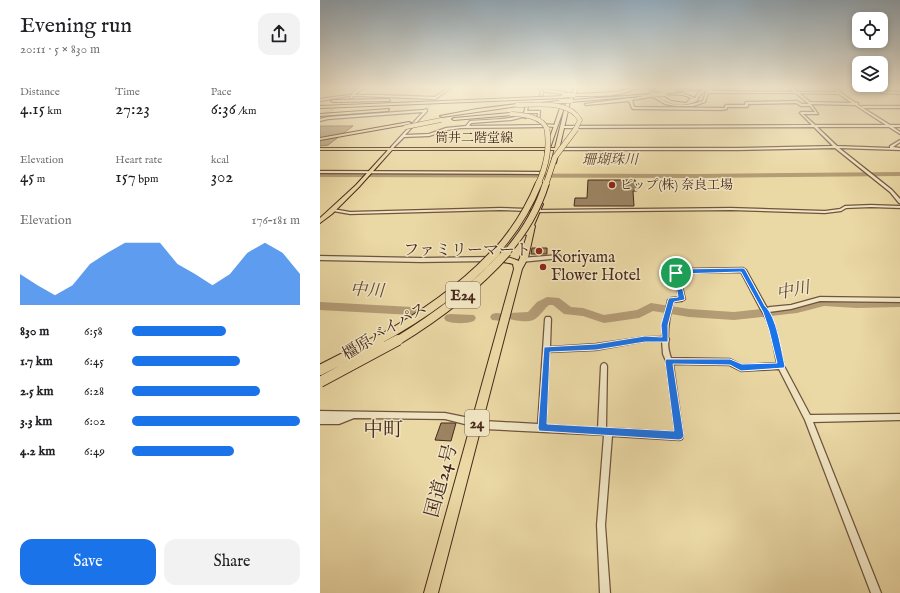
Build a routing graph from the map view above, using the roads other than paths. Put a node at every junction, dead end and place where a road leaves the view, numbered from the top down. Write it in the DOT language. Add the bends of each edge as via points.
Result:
graph roads {
  1 [pos="369,115"];
  2 [pos="422,115"];
  3 [pos="456,115"];
  4 [pos="501,115"];
  5 [pos="516,115"];
  6 [pos="539,115"];
  7 [pos="558,115"];
  8 [pos="565,115"];
  9 [pos="578,115"];
  10 [pos="803,115"];
  11 [pos="873,115"];
  12 [pos="522,116"];
  13 [pos="441,118"];
  14 [pos="320,120"];
  15 [pos="538,121"];
  16 [pos="408,124"];
  17 [pos="542,126"];
  18 [pos="555,126"];
  19 [pos="889,126"];
  20 [pos="900,126"];
  21 [pos="467,127"];
  22 [pos="562,127"];
  23 [pos="816,127"];
  24 [pos="900,133"];
  25 [pos="355,134"];
  26 [pos="402,136"];
  27 [pos="320,139"];
  28 [pos="900,141"];
  29 [pos="836,147"];
  30 [pos="392,148"];
  31 [pos="892,148"];
  32 [pos="320,149"];
  33 [pos="548,149"];
  34 [pos="556,149"];
  35 [pos="900,149"];
  36 [pos="550,158"];
  37 [pos="320,172"];
  38 [pos="372,172"];
  39 [pos="540,175"];
  40 [pos="900,202"];
  41 [pos="900,207"];
  42 [pos="333,210"];
  43 [pos="528,210"];
  44 [pos="538,211"];
  45 [pos="320,221"];
  46 [pos="533,221"];
  47 [pos="559,257"];
  48 [pos="320,258"];
  49 [pos="494,259"];
  50 [pos="516,262"];
  51 [pos="900,300"];
  52 [pos="766,311"];
  53 [pos="548,319"];
  54 [pos="666,340"];
  55 [pos="547,350"];
  56 [pos="669,361"];
  57 [pos="604,366"];
  58 [pos="781,366"];
  59 [pos="320,370"];
  60 [pos="320,373"];
  61 [pos="320,382"];
  62 [pos="320,386"];
  63 [pos="320,414"];
  64 [pos="358,414"];
  65 [pos="900,417"];
  66 [pos="808,418"];
  67 [pos="320,420"];
  68 [pos="477,422"];
  69 [pos="542,428"];
  70 [pos="605,432"];
  71 [pos="875,591"];
  72 [pos="431,593"];
  73 [pos="605,593"];
  1 -- 14 [label="street"];
  2 -- 26 [label="street"];
  3 -- 13 [label="highway, bridge"];
  4 -- 13 [label="highway, bridge"];
  5 -- 36 [label="highway, bridge" via="533,117 546,125"];
  6 -- 15 [label="street"];
  7 -- 18 [label="highway, 橿原バイパス / 24"];
  8 -- 22 [label="highway, 橿原バイパス / 24"];
  9 -- 36 [label="highway, bridge" via="580,122"];
  10 -- 23 [label="street"];
  11 -- 19 [label="street"];
  12 -- 15 [label="street"];
  12 -- 21 [label="street" via="470,122"];
  13 -- 16 [label="highway, bridge"];
  15 -- 17 [label="street"];
  16 -- 25 [label="highway"];
  16 -- 25 [label="highway"];
  17 -- 18 [label="street"];
  17 -- 21 [label="street"];
  18 -- 33 [label="highway, 橿原バイパス / 24"];
  19 -- 20 [label="street"];
  19 -- 23 [label="street"];
  19 -- 24 [label="street"];
  21 -- 26 [label="street" via="446,129 428,136"];
  22 -- 23 [label="street"];
  22 -- 34 [label="highway, 橿原バイパス / 24"];
  23 -- 29 [label="street"];
  25 -- 27 [label="highway"];
  25 -- 27 [label="highway"];
  26 -- 30 [label="street"];
  28 -- 31 [label="street"];
  29 -- 31 [label="street"];
  29 -- 34 [label="street"];
  29 -- 40 [label="street" via="891,191"];
  30 -- 32 [label="main road, 筒井二階堂線"];
  30 -- 33 [label="main road, 筒井二階堂線"];
  30 -- 38 [label="main road"];
  31 -- 35 [label="street"];
  33 -- 34 [label="main road, 筒井二階堂線"];
  33 -- 39 [label="highway, 橿原バイパス / 24"];
  34 -- 44 [label="highway, 橿原バイパス / 24"];
  36 -- 59 [label="highway, E24, bridge" via="530,206 514,231 489,261 460,286 418,316 381,339"];
  36 -- 61 [label="highway, E24, bridge" via="543,197 531,220 485,276 427,322 394,343"];
  37 -- 38 [label="street"];
  38 -- 39 [label="street"];
  38 -- 42 [label="main road"];
  39 -- 43 [label="highway, 橿原バイパス / 24"];
  41 -- 44 [label="street" via="845,207 825,212 723,209"];
  42 -- 43 [label="street" via="350,213"];
  42 -- 45 [label="main road"];
  43 -- 49 [label="highway, 橿原バイパス / 24" via="511,239"];
  44 -- 46 [label="highway, 橿原バイパス / 24"];
  46 -- 50 [label="highway, 24"];
  46 -- 50 [label="highway, 橿原バイパス / 24"];
  47 -- 50 [label="street"];
  48 -- 49 [label="street"];
  49 -- 50 [label="highway"];
  49 -- 60 [label="highway, 橿原バイパス / 24" via="467,284 416,320"];
  50 -- 62 [label="highway, 橿原バイパス / 24" via="490,276 448,311 394,346"];
  50 -- 68 [label="highway, 国道24号 / 24"];
  51 -- 52 [label="street" via="820,299"];
  52 -- 54 [label="street" via="743,270 679,271 676,273 682,299 671,300 665,325"];
  52 -- 58 [label="street"];
  53 -- 55 [label="street"];
  54 -- 55 [label="street" via="645,339 596,347"];
  54 -- 56 [label="street"];
  55 -- 69 [label="street"];
  56 -- 58 [label="street" via="730,362 741,368"];
  56 -- 70 [label="street" via="679,436"];
  57 -- 70 [label="street"];
  58 -- 66 [label="street"];
  63 -- 64 [label="street"];
  64 -- 67 [label="street" via="339,420"];
  64 -- 68 [label="street" via="445,416"];
  65 -- 66 [label="street"];
  66 -- 71 [label="street"];
  68 -- 69 [label="street" via="484,425"];
  68 -- 72 [label="highway, 国道24号 / 24"];
  69 -- 70 [label="street"];
  70 -- 73 [label="street" via="601,525"];
}
